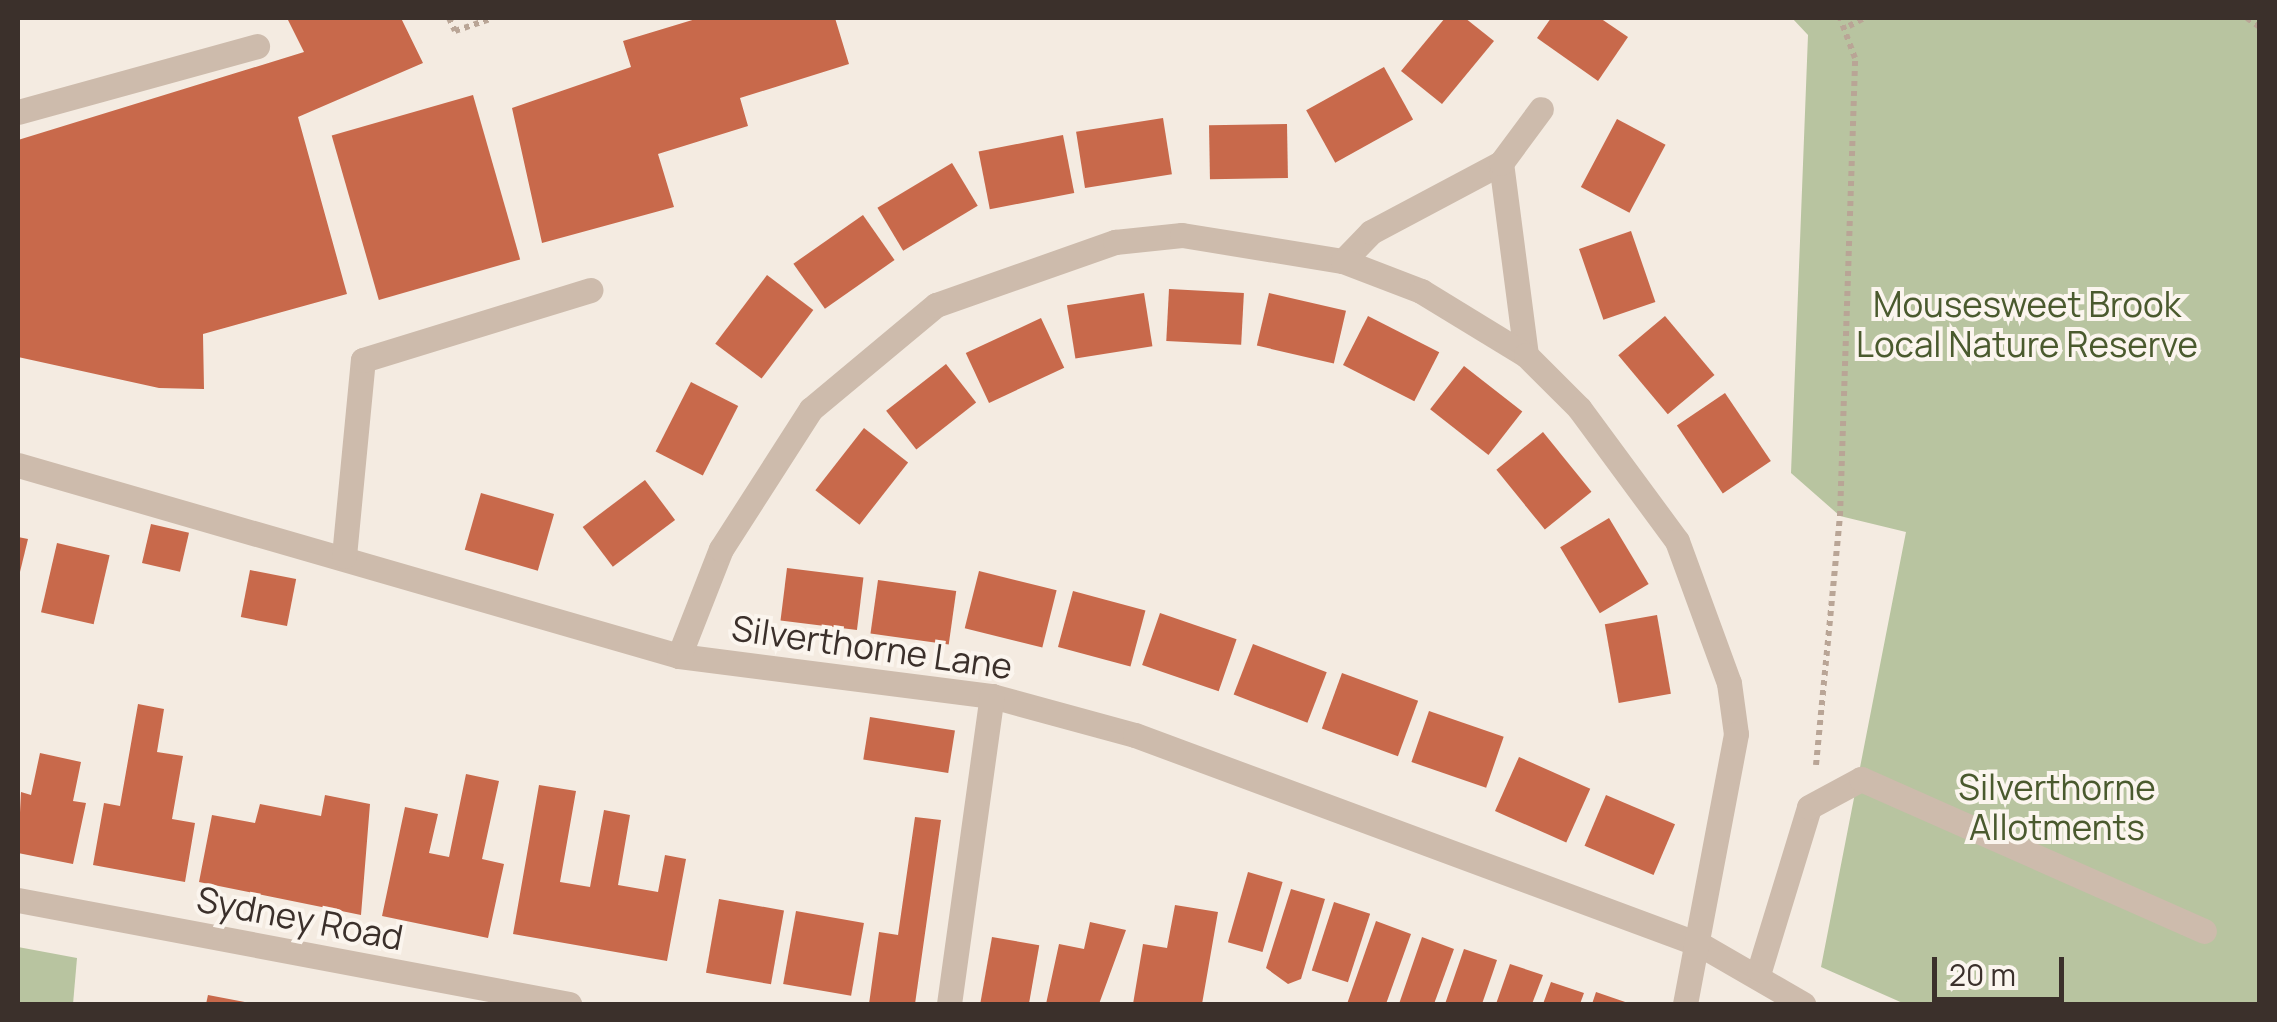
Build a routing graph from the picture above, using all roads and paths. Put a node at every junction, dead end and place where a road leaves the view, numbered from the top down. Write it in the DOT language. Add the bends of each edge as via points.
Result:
graph roads {
  1 [pos="449,18"];
  2 [pos="492,18"];
  3 [pos="1840,18"];
  4 [pos="1864,18"];
  5 [pos="2249,20"];
  6 [pos="1850,26"];
  7 [pos="2260,27"];
  8 [pos="257,46"];
  9 [pos="1541,109"];
  10 [pos="18,112"];
  11 [pos="1501,162"];
  12 [pos="1343,261"];
  13 [pos="590,290"];
  14 [pos="1526,355"];
  15 [pos="18,466"];
  16 [pos="344,556"];
  17 [pos="678,656"];
  18 [pos="992,696"];
  19 [pos="1809,807"];
  20 [pos="18,900"];
  21 [pos="2204,931"];
  22 [pos="1701,945"];
  23 [pos="1759,972"];
  24 [pos="569,1004"];
  25 [pos="949,1004"];
  26 [pos="1685,1004"];
  27 [pos="1803,1004"];
  1 -- 2 [label="path" via="455,31"];
  3 -- 6 [label="path"];
  4 -- 6 [label="path"];
  5 -- 7 [label="path"];
  6 -- 19 [label="path" via="1840,516"];
  8 -- 10 [label="street"];
  9 -- 11 [label="street"];
  11 -- 12 [label="street" via="1371,232"];
  11 -- 14 [label="street"];
  12 -- 14 [label="street" via="1421,290"];
  12 -- 17 [label="street" via="1182,235 1115,242 936,305 811,409 721,549"];
  13 -- 16 [label="street" via="363,360"];
  14 -- 22 [label="street" via="1579,408 1671,530 1729,683 1736,734"];
  15 -- 16 [label="street, Silverthorne Lane"];
  16 -- 17 [label="street, Silverthorne Lane"];
  17 -- 18 [label="street, Silverthorne Lane"];
  18 -- 22 [label="street, Silverthorne Lane" via="1135,735"];
  18 -- 25 [label="street"];
  19 -- 21 [label="street" via="1862,780"];
  19 -- 23 [label="street"];
  20 -- 24 [label="street, Sydney Road"];
  22 -- 23 [label="street, Silverthorne Lane"];
  22 -- 26 [label="street"];
  23 -- 27 [label="street, Silverthorne Lane"];
}
